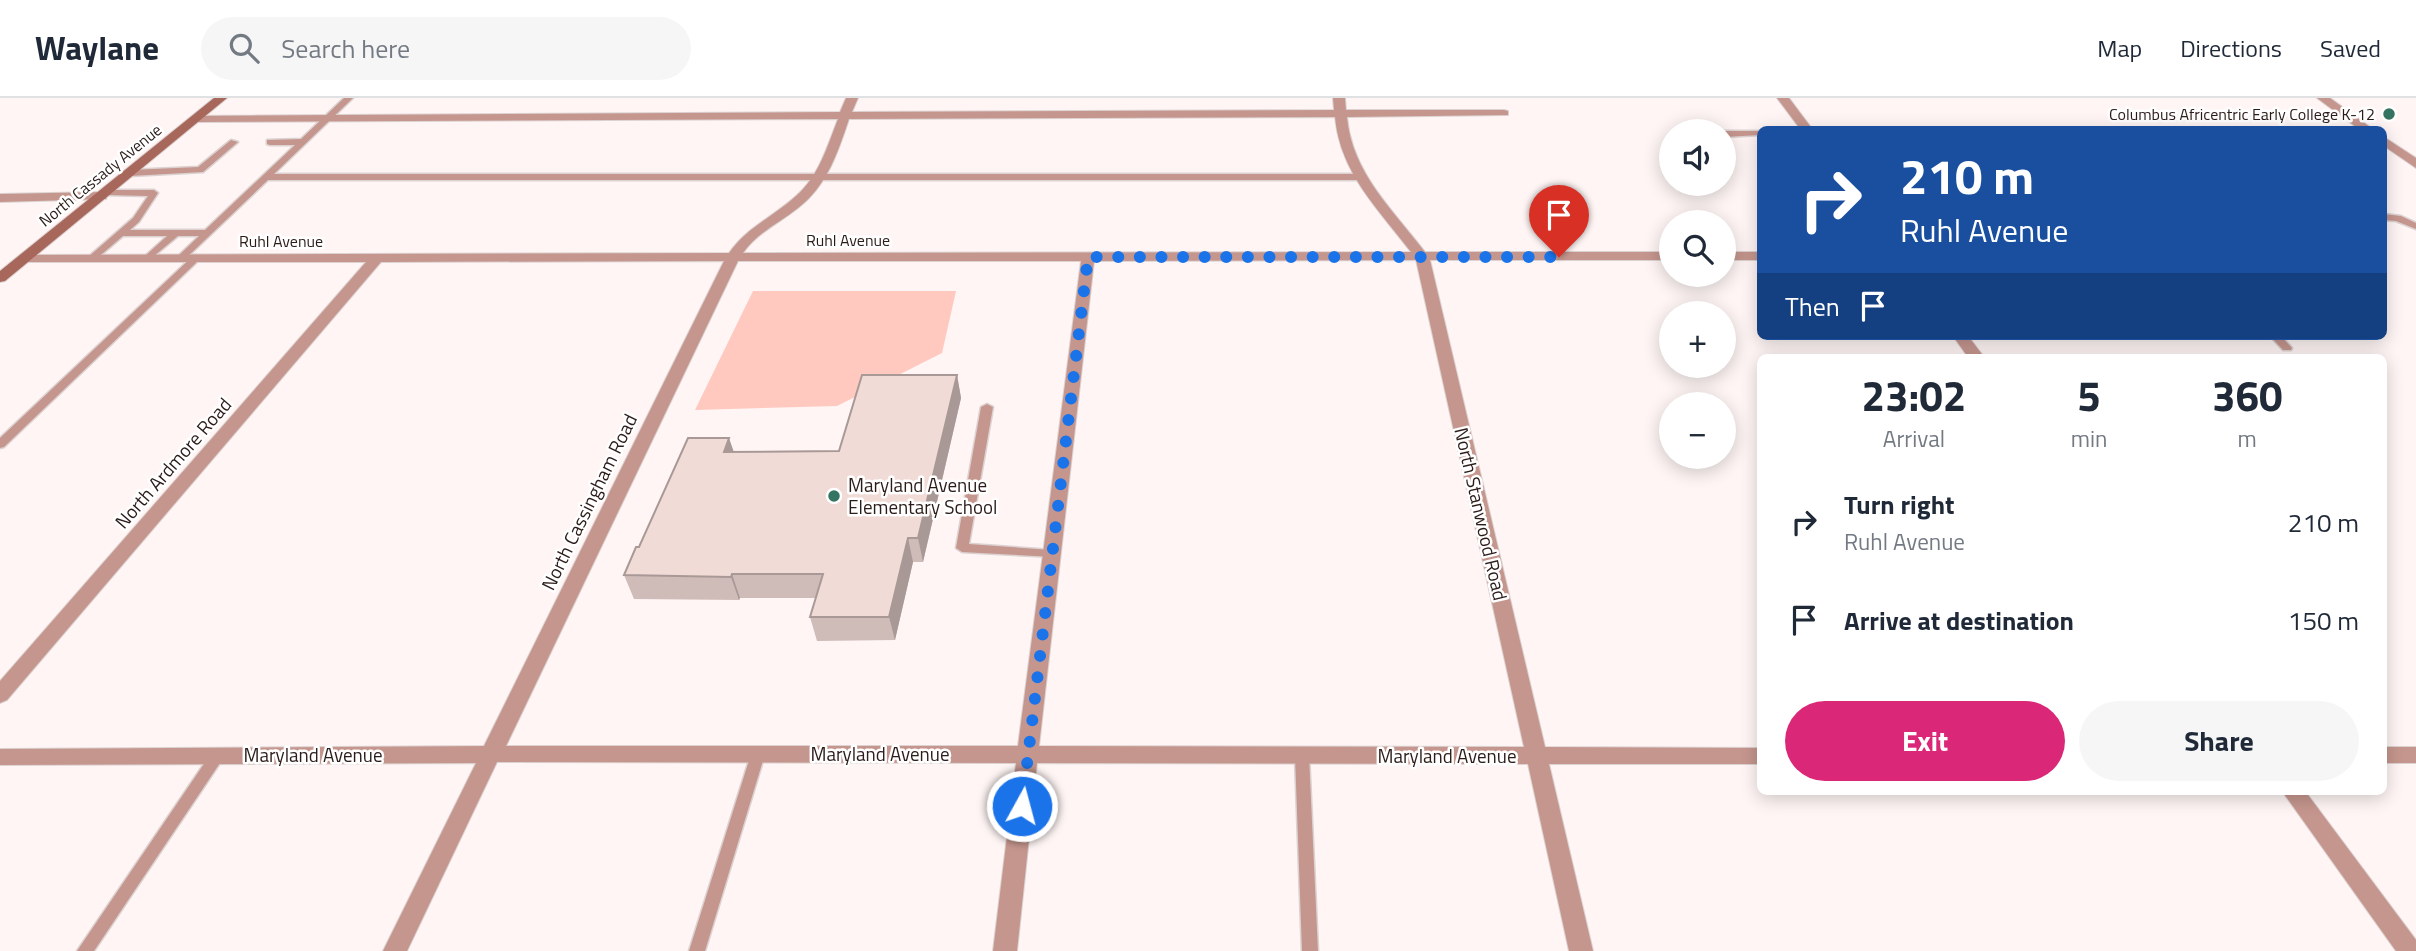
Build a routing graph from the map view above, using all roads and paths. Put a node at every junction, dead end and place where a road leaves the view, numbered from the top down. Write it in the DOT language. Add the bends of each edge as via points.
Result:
graph roads {
  1 [pos="221,98"];
  2 [pos="349,98"];
  3 [pos="852,98"];
  4 [pos="1339,98"];
  5 [pos="1783,98"];
  6 [pos="2323,98"];
  7 [pos="1339,113"];
  8 [pos="1504,113"];
  9 [pos="844,115"];
  10 [pos="330,117"];
  11 [pos="197,118"];
  12 [pos="1804,126"];
  13 [pos="2362,126"];
  14 [pos="1736,134"];
  15 [pos="1757,134"];
  16 [pos="234,142"];
  17 [pos="270,142"];
  18 [pos="303,142"];
  19 [pos="2390,149"];
  20 [pos="2416,164"];
  21 [pos="130,173"];
  22 [pos="266,177"];
  23 [pos="818,177"];
  24 [pos="1359,177"];
  25 [pos="104,194"];
  26 [pos="0,198"];
  27 [pos="2387,217"];
  28 [pos="2416,226"];
  29 [pos="121,233"];
  30 [pos="176,233"];
  31 [pos="207,233"];
  32 [pos="1659,256"];
  33 [pos="1736,256"];
  34 [pos="1757,256"];
  35 [pos="733,257"];
  36 [pos="1088,257"];
  37 [pos="1422,257"];
  38 [pos="25,258"];
  39 [pos="92,258"];
  40 [pos="148,258"];
  41 [pos="181,258"];
  42 [pos="196,258"];
  43 [pos="377,258"];
  44 [pos="0,278"];
  45 [pos="1963,340"];
  46 [pos="2279,340"];
  47 [pos="2287,348"];
  48 [pos="1974,354"];
  49 [pos="987,407"];
  50 [pos="0,444"];
  51 [pos="1051,554"];
  52 [pos="0,695"];
  53 [pos="491,754"];
  54 [pos="758,754"];
  55 [pos="1028,754"];
  56 [pos="217,755"];
  57 [pos="1757,755"];
  58 [pos="2387,755"];
  59 [pos="2416,755"];
  60 [pos="1302,756"];
  61 [pos="1536,756"];
  62 [pos="0,757"];
  63 [pos="2296,795"];
  64 [pos="85,951"];
  65 [pos="395,951"];
  66 [pos="697,951"];
  67 [pos="1005,951"];
  68 [pos="1310,951"];
  69 [pos="1581,951"];
  70 [pos="2410,951"];
  1 -- 11 [label="street, North Cassady Avenue"];
  2 -- 10 [label="lane"];
  3 -- 9 [label="street, North Cassingham Road"];
  4 -- 7 [label="street, North Stanwood Road"];
  5 -- 12 [label="street"];
  6 -- 13 [label="street"];
  7 -- 8 [label="street"];
  7 -- 9 [label="street"];
  7 -- 24 [label="street, North Stanwood Road" via="1351,164"];
  9 -- 10 [label="street"];
  9 -- 23 [label="street, North Cassingham Road"];
  10 -- 11 [label="street"];
  10 -- 18 [label="lane"];
  11 -- 21 [label="street, North Cassady Avenue"];
  14 -- 15 [label="lane"];
  16 -- 21 [label="lane" via="200,170"];
  17 -- 18 [label="lane"];
  18 -- 22 [label="lane"];
  19 -- 20 [label="street"];
  21 -- 25 [label="street, North Cassady Avenue"];
  22 -- 23 [label="lane"];
  22 -- 31 [label="lane"];
  23 -- 24 [label="lane"];
  23 -- 35 [label="street, North Cassingham Road" via="796,202 753,230"];
  24 -- 37 [label="street, North Stanwood Road"];
  25 -- 26 [label="street"];
  25 -- 29 [label="lane" via="154,193"];
  25 -- 38 [label="street, North Cassady Avenue"];
  27 -- 28 [label="lane"];
  29 -- 30 [label="lane"];
  29 -- 39 [label="lane"];
  30 -- 31 [label="lane"];
  30 -- 40 [label="lane"];
  31 -- 41 [label="lane"];
  32 -- 37 [label="street, Ruhl Avenue"];
  33 -- 34 [label="street"];
  35 -- 36 [label="street, Ruhl Avenue"];
  35 -- 43 [label="street, Ruhl Avenue"];
  35 -- 53 [label="street, North Cassingham Road"];
  36 -- 37 [label="street, Ruhl Avenue"];
  36 -- 51 [label="street"];
  37 -- 61 [label="street, North Stanwood Road"];
  38 -- 39 [label="street, Ruhl Avenue"];
  38 -- 44 [label="street, North Cassady Avenue"];
  39 -- 40 [label="street, Ruhl Avenue"];
  40 -- 41 [label="street, Ruhl Avenue"];
  41 -- 42 [label="street, Ruhl Avenue"];
  42 -- 43 [label="street, Ruhl Avenue"];
  42 -- 50 [label="lane"];
  43 -- 52 [label="street, North Ardmore Road"];
  45 -- 48 [label="street"];
  46 -- 47 [label="lane"];
  49 -- 51 [label="lane" via="962,548"];
  51 -- 55 [label="street"];
  53 -- 54 [label="street, Maryland Avenue"];
  53 -- 56 [label="street, Maryland Avenue"];
  53 -- 65 [label="street, North Cassingham Road"];
  54 -- 55 [label="street, Maryland Avenue"];
  54 -- 66 [label="lane"];
  55 -- 60 [label="street, Maryland Avenue"];
  55 -- 67 [label="street"];
  56 -- 62 [label="street, Maryland Avenue"];
  56 -- 64 [label="lane"];
  57 -- 61 [label="street, Maryland Avenue"];
  58 -- 59 [label="street"];
  60 -- 61 [label="street, Maryland Avenue"];
  60 -- 68 [label="lane"];
  61 -- 69 [label="street, North Stanwood Road"];
  63 -- 70 [label="street"];
}
